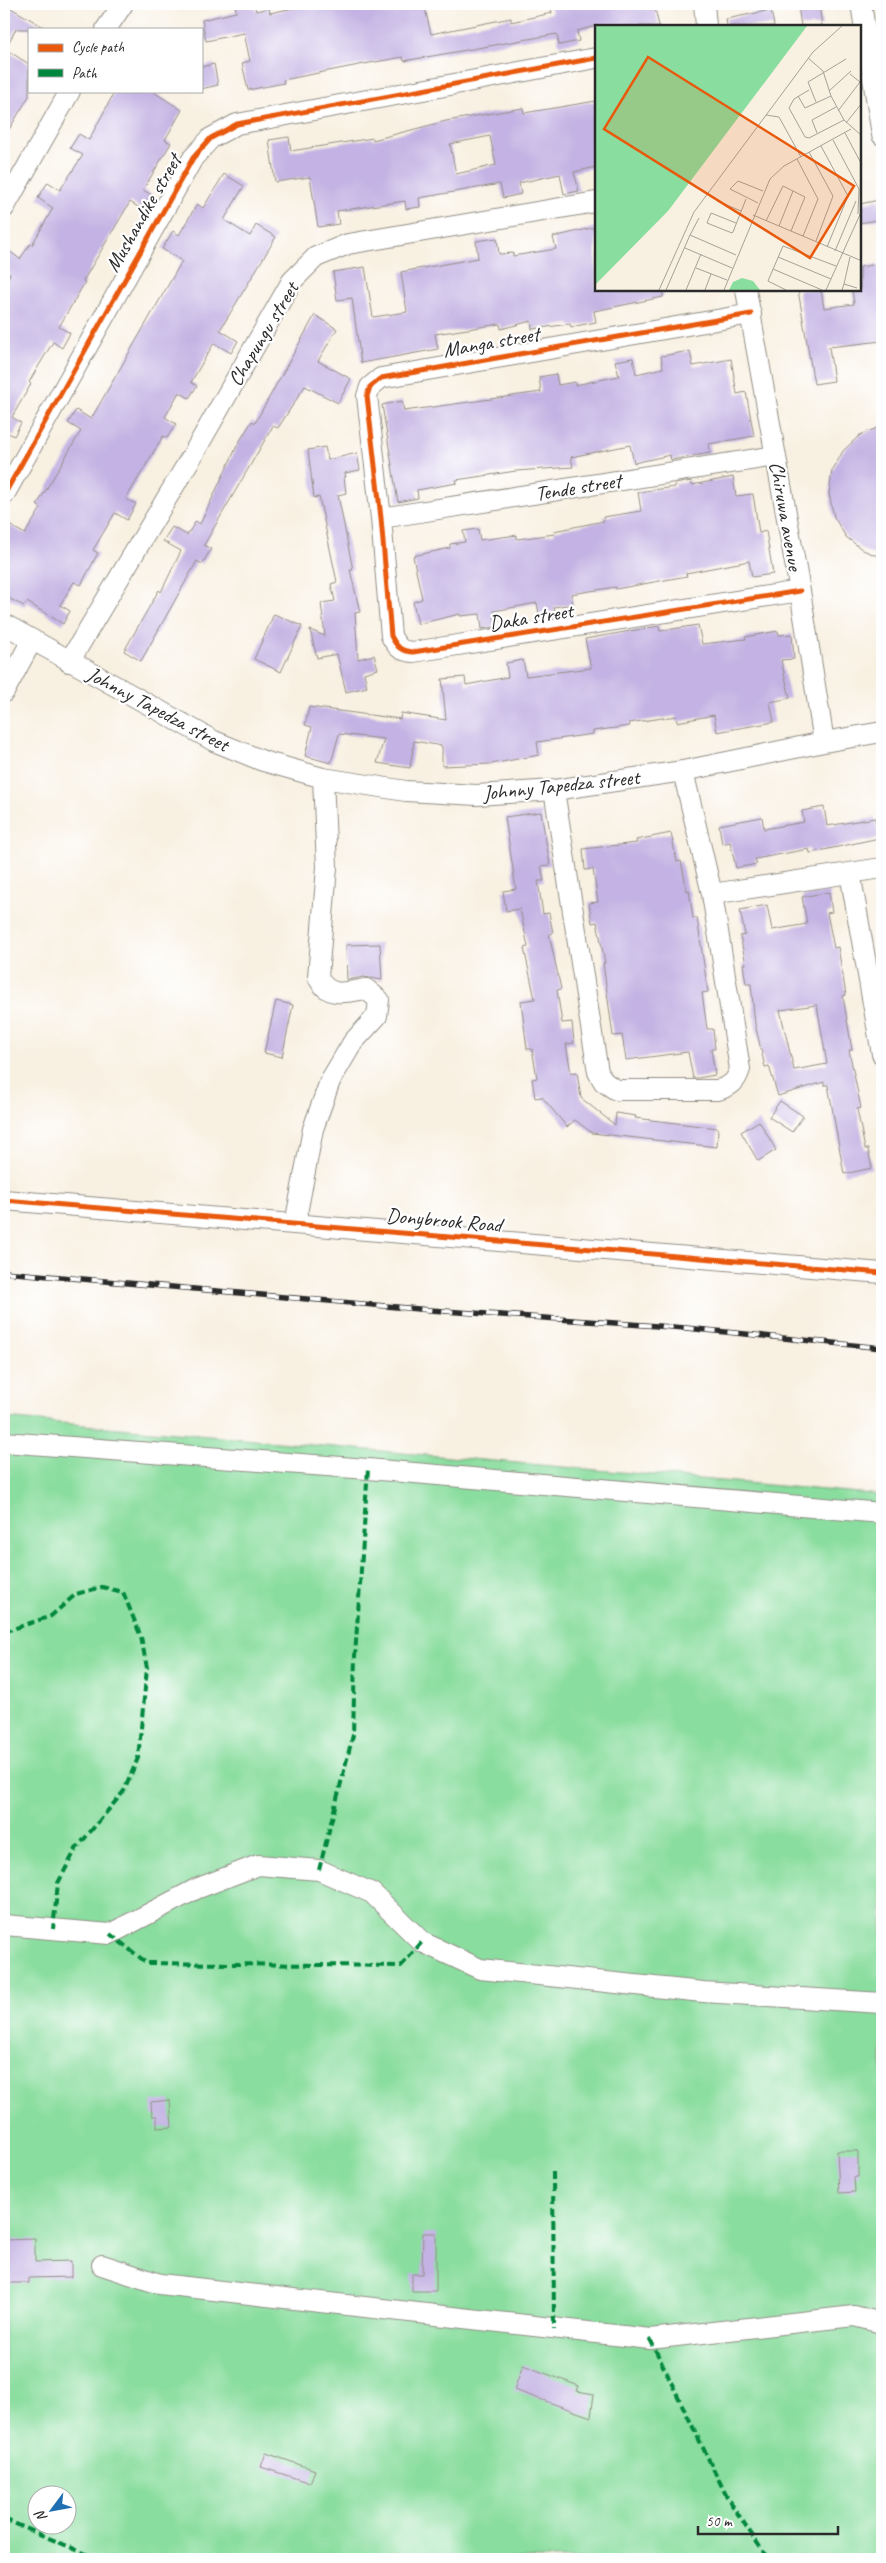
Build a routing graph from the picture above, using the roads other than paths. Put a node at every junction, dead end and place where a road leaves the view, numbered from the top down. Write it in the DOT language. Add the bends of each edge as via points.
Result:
graph roads {
  1 [pos="123,4"];
  2 [pos="704,4"];
  3 [pos="861,4"];
  4 [pos="706,25"];
  5 [pos="107,28"];
  6 [pos="595,58"];
  7 [pos="69,92"];
  8 [pos="882,135"];
  9 [pos="595,202"];
  10 [pos="4,208"];
  11 [pos="746,291"];
  12 [pos="751,314"];
  13 [pos="775,456"];
  14 [pos="4,495"];
  15 [pos="382,518"];
  16 [pos="800,591"];
  17 [pos="4,624"];
  18 [pos="32,640"];
  19 [pos="69,662"];
  20 [pos="4,692"];
  21 [pos="882,732"];
  22 [pos="824,742"];
  23 [pos="683,771"];
  24 [pos="323,778"];
  25 [pos="554,790"];
  26 [pos="882,868"];
  27 [pos="850,873"];
  28 [pos="712,894"];
  29 [pos="882,1054"];
  30 [pos="4,1200"];
  31 [pos="296,1224"];
  32 [pos="882,1273"];
  33 [pos="4,1442"];
  34 [pos="882,1513"];
  35 [pos="4,1925"];
  36 [pos="882,2003"];
  37 [pos="102,2265"];
  38 [pos="882,2323"];
  1 -- 5 [label="street"];
  2 -- 4 [label="street"];
  3 -- 8 [label="street"];
  6 -- 14 [label="street, Mushandike street" via="237,124 211,138 193,158"];
  7 -- 10 [label="street"];
  9 -- 19 [label="street, Chapungu street" via="348,244 316,256 292,280"];
  11 -- 12 [label="street, Chiruwa avenue"];
  12 -- 13 [label="street, Chiruwa avenue"];
  12 -- 15 [label="street, Manga street" via="381,378 370,387 367,396"];
  13 -- 15 [label="street, Tende street"];
  13 -- 16 [label="street, Chiruwa avenue"];
  15 -- 16 [label="street, Daka street" via="392,636 403,652"];
  16 -- 22 [label="street, Chiruwa avenue"];
  17 -- 18 [label="street, Johnny Tapedza street"];
  18 -- 19 [label="street, Johnny Tapedza street"];
  18 -- 20 [label="street"];
  19 -- 24 [label="street, Johnny Tapedza street" via="214,742 263,761"];
  21 -- 22 [label="street, Johnny Tapedza street"];
  22 -- 23 [label="street, Johnny Tapedza street"];
  23 -- 25 [label="street, Johnny Tapedza street"];
  23 -- 28 [label="street"];
  24 -- 25 [label="street, Johnny Tapedza street" via="406,791 477,795"];
  24 -- 31 [label="street" via="327,867 318,977 323,986 335,994 366,989 379,1000 377,1016 353,1042 330,1081 313,1129"];
  25 -- 28 [label="street" via="598,1072 609,1087 616,1090 718,1090 737,1080 740,1069"];
  26 -- 27 [label="street"];
  27 -- 28 [label="street"];
  27 -- 29 [label="street"];
  30 -- 31 [label="street, Donybrook Road"];
  31 -- 32 [label="street, Donybrook Road"];
  33 -- 34 [label="street"];
  35 -- 36 [label="street" via="110,1934 196,1890 258,1865 267,1865 319,1870 372,1893 422,1942 480,1969 703,1992"];
  37 -- 38 [label="street" via="160,2284 650,2339 854,2316"];
}
